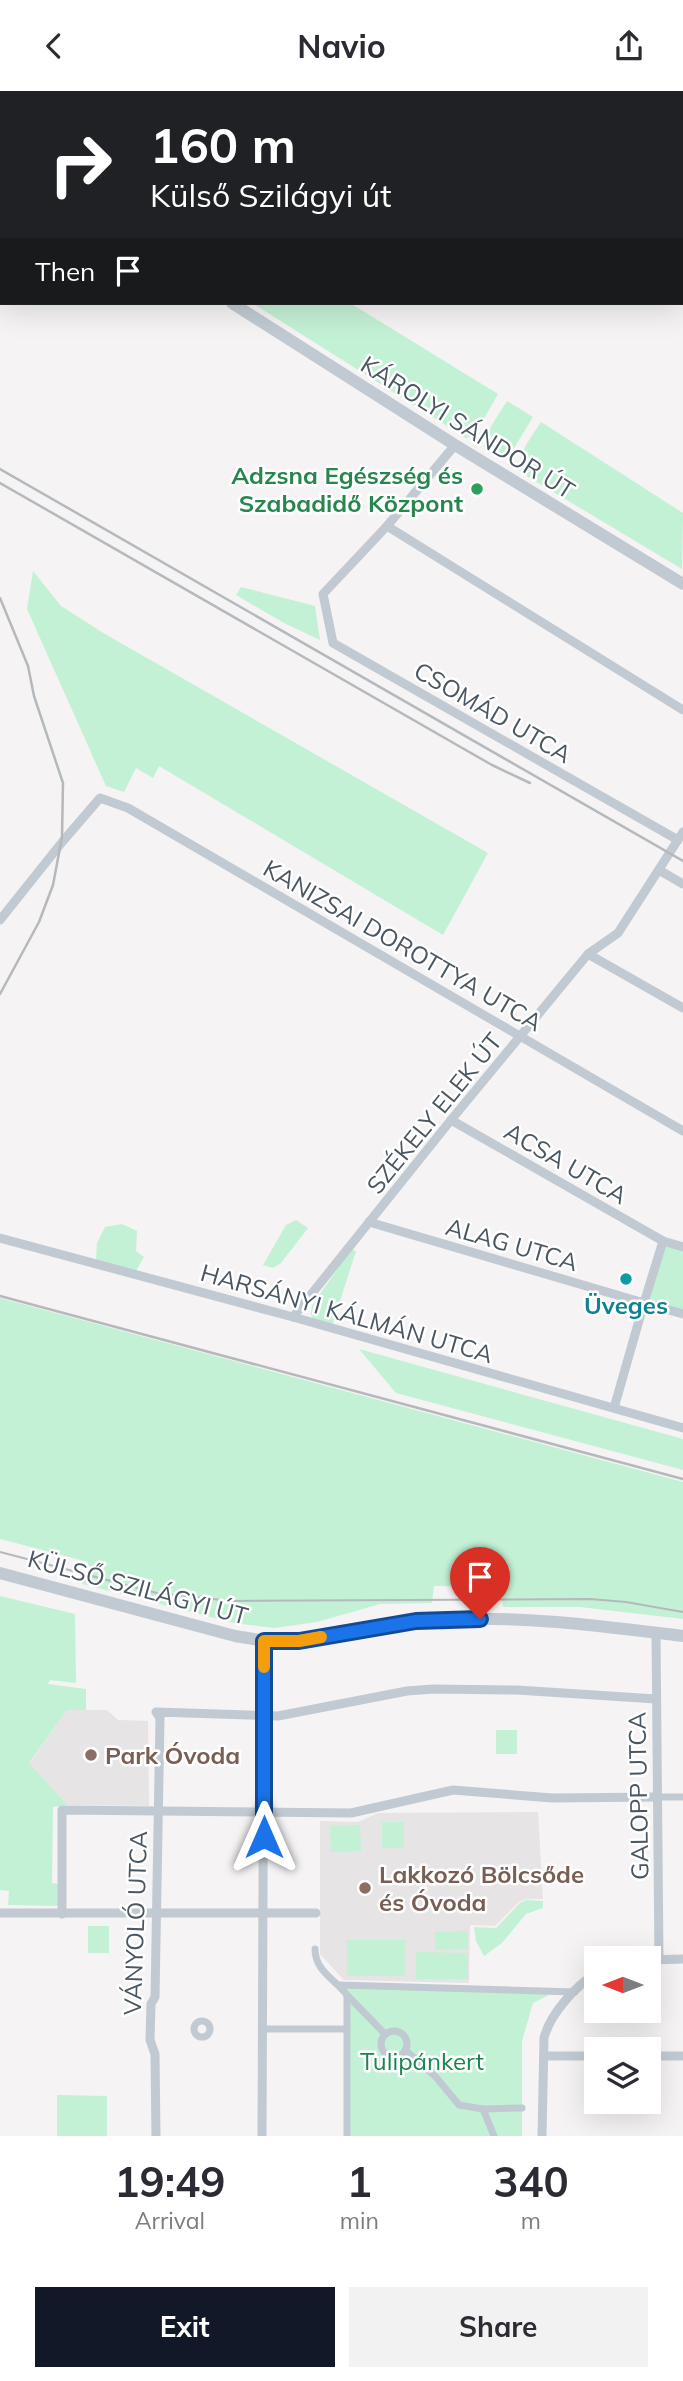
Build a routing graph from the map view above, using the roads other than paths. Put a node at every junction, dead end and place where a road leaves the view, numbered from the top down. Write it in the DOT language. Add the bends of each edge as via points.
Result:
graph roads {
  1 [pos="235,305"];
  2 [pos="455,445"];
  3 [pos="387,526"];
  4 [pos="683,584"];
  5 [pos="683,710"];
  6 [pos="680,840"];
  7 [pos="659,870"];
  8 [pos="683,884"];
  9 [pos="0,920"];
  10 [pos="588,954"];
  11 [pos="683,1008"];
  12 [pos="522,1036"];
  13 [pos="450,1120"];
  14 [pos="683,1131"];
  15 [pos="369,1222"];
  16 [pos="0,1238"];
  17 [pos="663,1241"];
  18 [pos="683,1247"];
  19 [pos="644,1303"];
  20 [pos="683,1314"];
  21 [pos="293,1317"];
  22 [pos="614,1408"];
  23 [pos="683,1428"];
  24 [pos="0,1573"];
  25 [pos="656,1633"];
  26 [pos="683,1636"];
  27 [pos="264,1641"];
  28 [pos="656,1699"];
  29 [pos="264,1716"];
  30 [pos="658,1797"];
  31 [pos="683,1797"];
  32 [pos="159,1810"];
  33 [pos="264,1812"];
  34 [pos="0,1913"];
  35 [pos="316,1913"];
  36 [pos="62,1914"];
  37 [pos="157,1914"];
  38 [pos="263,1914"];
  39 [pos="654,1946"];
  40 [pos="316,1949"];
  41 [pos="662,1959"];
  42 [pos="683,1959"];
  43 [pos="340,1985"];
  44 [pos="584,1985"];
  45 [pos="576,1992"];
  46 [pos="347,1995"];
  47 [pos="263,2029"];
  48 [pos="347,2029"];
  49 [pos="385,2034"];
  50 [pos="405,2050"];
  51 [pos="544,2056"];
  52 [pos="584,2056"];
  53 [pos="661,2056"];
  54 [pos="683,2056"];
  55 [pos="522,2108"];
  56 [pos="483,2109"];
  57 [pos="156,2136"];
  58 [pos="262,2136"];
  59 [pos="347,2136"];
  60 [pos="494,2136"];
  61 [pos="542,2136"];
  1 -- 2 [label="street, KÁROLYI SÁNDOR ÚT"];
  2 -- 3 [label="street"];
  2 -- 4 [label="street, KÁROLYI SÁNDOR ÚT"];
  3 -- 5 [label="street"];
  3 -- 6 [label="street, CSOMÁD UTCA" via="323,594 333,643"];
  6 -- 7 [label="street, SZÉKELY ELEK ÚT"];
  7 -- 8 [label="street"];
  7 -- 10 [label="street, SZÉKELY ELEK ÚT" via="618,933"];
  9 -- 12 [label="street, KANIZSAI DOROTTYA UTCA" via="100,798 128,808"];
  10 -- 11 [label="street"];
  10 -- 12 [label="street, SZÉKELY ELEK ÚT"];
  12 -- 13 [label="street, SZÉKELY ELEK ÚT"];
  12 -- 14 [label="street, KANIZSAI DOROTTYA UTCA"];
  13 -- 15 [label="street, SZÉKELY ELEK ÚT"];
  13 -- 17 [label="street, ACSA UTCA"];
  15 -- 19 [label="street, ALAG UTCA"];
  15 -- 21 [label="street, SZÉKELY ELEK ÚT"];
  16 -- 21 [label="street, HARSÁNYI KÁLMÁN UTCA"];
  17 -- 18 [label="street, ACSA UTCA"];
  17 -- 19 [label="street"];
  19 -- 20 [label="street, ALAG UTCA"];
  19 -- 22 [label="street"];
  21 -- 22 [label="street, HARSÁNYI KÁLMÁN UTCA"];
  22 -- 23 [label="street, HARSÁNYI KÁLMÁN UTCA"];
  24 -- 27 [label="street, KÜLSŐ SZILÁGYI ÚT"];
  25 -- 26 [label="street, KÜLSŐ SZILÁGYI ÚT"];
  25 -- 27 [label="street, KÜLSŐ SZILÁGYI ÚT" via="566,1622 451,1619 299,1641"];
  25 -- 28 [label="street, GALOPP UTCA"];
  27 -- 29 [label="street"];
  28 -- 29 [label="street" via="433,1689"];
  28 -- 30 [label="street, GALOPP UTCA"];
  29 -- 32 [label="street, VÁNYOLÓ UTCA" via="156,1712 160,1718"];
  29 -- 33 [label="street"];
  30 -- 31 [label="street"];
  30 -- 33 [label="street" via="552,1798 461,1790 351,1813"];
  30 -- 39 [label="street, GALOPP UTCA"];
  32 -- 33 [label="street"];
  32 -- 36 [label="street" via="62,1810"];
  32 -- 37 [label="street, VÁNYOLÓ UTCA"];
  33 -- 38 [label="street"];
  34 -- 36 [label="street"];
  35 -- 38 [label="street"];
  36 -- 37 [label="street"];
  37 -- 38 [label="street"];
  37 -- 57 [label="street, VÁNYOLÓ UTCA" via="155,1997 150,2016 150,2040 156,2054"];
  38 -- 47 [label="street"];
  40 -- 43 [label="street" via="319,1967"];
  41 -- 42 [label="street"];
  43 -- 45 [label="street"];
  43 -- 46 [label="street"];
  44 -- 45 [label="street"];
  45 -- 51 [label="street" via="547,2027"];
  46 -- 48 [label="street"];
  46 -- 49 [label="street"];
  47 -- 48 [label="street"];
  47 -- 58 [label="street"];
  48 -- 59 [label="street"];
  49 -- 50 [label="street" via="401,2033"];
  49 -- 50 [label="street" via="381,2048 386,2055 395,2057"];
  50 -- 56 [label="street" via="459,2105"];
  51 -- 52 [label="street"];
  51 -- 61 [label="street"];
  53 -- 54 [label="street"];
  55 -- 56 [label="street"];
  56 -- 60 [label="street"];
}
